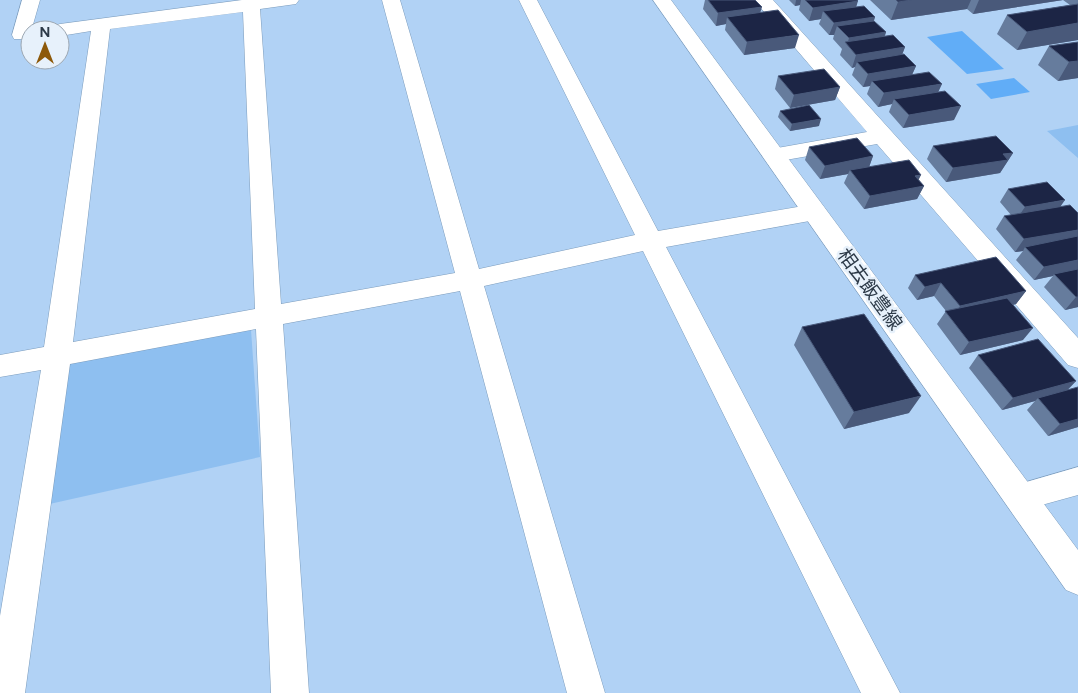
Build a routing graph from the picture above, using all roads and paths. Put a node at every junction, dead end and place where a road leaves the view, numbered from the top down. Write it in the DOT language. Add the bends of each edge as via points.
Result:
graph roads {
  1 [pos="31,0"];
  2 [pos="137,0"];
  3 [pos="290,0"];
  4 [pos="391,0"];
  5 [pos="528,0"];
  6 [pos="662,0"];
  7 [pos="763,0"];
  8 [pos="251,2"];
  9 [pos="28,20"];
  10 [pos="135,21"];
  11 [pos="101,25"];
  12 [pos="70,29"];
  13 [pos="20,35"];
  14 [pos="0,38"];
  15 [pos="883,136"];
  16 [pos="774,156"];
  17 [pos="815,212"];
  18 [pos="649,241"];
  19 [pos="470,280"];
  20 [pos="269,317"];
  21 [pos="57,356"];
  22 [pos="1078,357"];
  23 [pos="0,366"];
  24 [pos="1078,481"];
  25 [pos="1020,497"];
  26 [pos="1078,578"];
  27 [pos="6,693"];
  28 [pos="290,693"];
  29 [pos="586,693"];
  30 [pos="881,693"];
  1 -- 9 [label="street"];
  2 -- 10 [label="street"];
  3 -- 8 [label="street"];
  4 -- 19 [label="street"];
  5 -- 18 [label="street"];
  6 -- 16 [label="street, 相去飯豊線"];
  7 -- 15 [label="street"];
  8 -- 10 [label="street"];
  8 -- 20 [label="street"];
  10 -- 11 [label="street"];
  11 -- 12 [label="street"];
  11 -- 21 [label="street"];
  13 -- 14 [label="street"];
  15 -- 16 [label="street"];
  15 -- 22 [label="street"];
  16 -- 17 [label="street, 相去飯豊線"];
  17 -- 18 [label="street"];
  17 -- 25 [label="street, 相去飯豊線"];
  18 -- 19 [label="street"];
  18 -- 30 [label="street"];
  19 -- 20 [label="street"];
  19 -- 29 [label="street"];
  20 -- 21 [label="street"];
  20 -- 28 [label="street"];
  21 -- 23 [label="street"];
  21 -- 27 [label="street"];
  24 -- 25 [label="street"];
  25 -- 26 [label="street, 相去飯豊線"];
}
